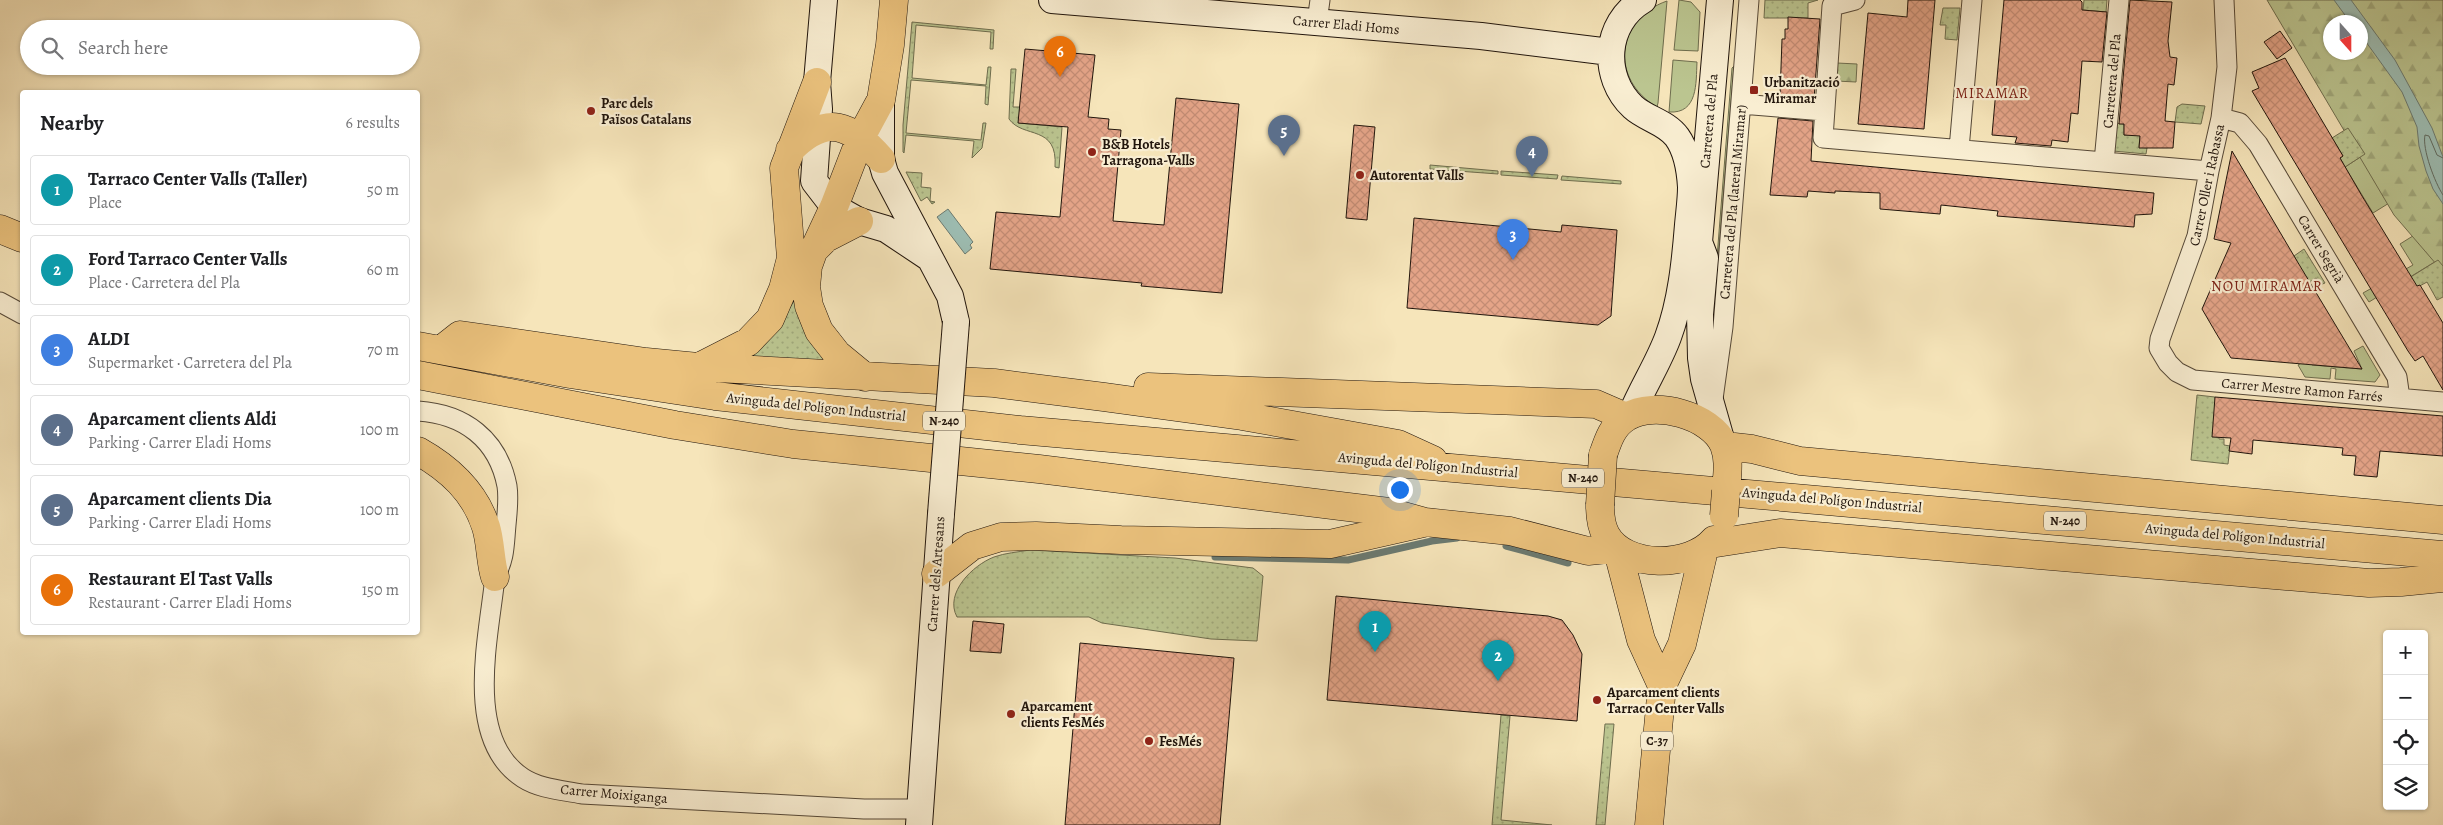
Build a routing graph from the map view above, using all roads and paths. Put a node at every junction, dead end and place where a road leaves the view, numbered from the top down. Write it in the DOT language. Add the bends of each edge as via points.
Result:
graph roads {
  1 [pos="824,0"];
  2 [pos="894,0"];
  3 [pos="1052,0"];
  4 [pos="1643,0"];
  5 [pos="1720,0"];
  6 [pos="1749,0"];
  7 [pos="1855,0"];
  8 [pos="1972,0"];
  9 [pos="2119,0"];
  10 [pos="2224,0"];
  11 [pos="1108,2"];
  12 [pos="1319,11"];
  13 [pos="1610,52"];
  14 [pos="817,82"];
  15 [pos="881,100"];
  16 [pos="1741,104"];
  17 [pos="1824,111"];
  18 [pos="2221,118"];
  19 [pos="818,129"];
  20 [pos="861,137"];
  21 [pos="1959,149"];
  22 [pos="790,151"];
  23 [pos="881,159"];
  24 [pos="2104,162"];
  25 [pos="2209,171"];
  26 [pos="834,207"];
  27 [pos="859,222"];
  28 [pos="0,229"];
  29 [pos="20,237"];
  30 [pos="1692,248"];
  31 [pos="812,252"];
  32 [pos="928,257"];
  33 [pos="0,302"];
  34 [pos="20,313"];
  35 [pos="429,348"];
  36 [pos="2168,363"];
  37 [pos="698,367"];
  38 [pos="420,375"];
  39 [pos="864,377"];
  40 [pos="1104,397"];
  41 [pos="2400,398"];
  42 [pos="2443,402"];
  43 [pos="1712,403"];
  44 [pos="420,411"];
  45 [pos="1628,416"];
  46 [pos="1724,450"];
  47 [pos="420,452"];
  48 [pos="1450,468"];
  49 [pos="2443,520"];
  50 [pos="1425,522"];
  51 [pos="1707,547"];
  52 [pos="1617,548"];
  53 [pos="2443,555"];
  54 [pos="936,574"];
  55 [pos="495,577"];
  56 [pos="2443,578"];
  57 [pos="1662,686"];
  58 [pos="919,817"];
  59 [pos="1650,825"];
  1 -- 14 [label="street"];
  2 -- 15 [label="main road"];
  3 -- 11 [label="street, Carrer Eladi Homs"];
  4 -- 13 [label="street" via="1619,24 1612,37"];
  5 -- 30 [label="street, Carretera del Pla"];
  6 -- 16 [label="street, Carretera del Pla (lateral Miramar)"];
  7 -- 17 [label="street" via="1832,6"];
  8 -- 21 [label="street"];
  9 -- 24 [label="street, Carretera del Pla"];
  10 -- 18 [label="street, Carrer Oller i Rabassa" via="2227,66"];
  11 -- 12 [label="street, Carrer Eladi Homs"];
  12 -- 13 [label="street, Carrer Eladi Homs"];
  13 -- 30 [label="street" via="1615,77 1624,96 1645,116 1670,130 1684,150 1691,189"];
  14 -- 19 [label="street"];
  14 -- 22 [label="main road"];
  15 -- 20 [label="main road"];
  15 -- 23 [label="street"];
  16 -- 17 [label="street"];
  16 -- 43 [label="street, Carretera del Pla (lateral Miramar)" via="1723,327"];
  17 -- 21 [label="street" via="1823,138"];
  18 -- 25 [label="street, Carrer Oller i Rabassa"];
  18 -- 41 [label="street, Carrer Segrià" via="2240,123 2258,144 2397,377"];
  19 -- 20 [label="main road" via="841,128"];
  19 -- 22 [label="main road"];
  19 -- 26 [label="street" via="814,181"];
  20 -- 23 [label="main road"];
  20 -- 26 [label="main road"];
  21 -- 24 [label="street"];
  22 -- 37 [label="main road" via="784,168 791,258 770,320 748,342"];
  23 -- 32 [label="street, Carrer dels Artesans"];
  24 -- 25 [label="street"];
  25 -- 36 [label="street, Carrer Oller i Rabassa" via="2195,244 2160,339 2159,348"];
  26 -- 27 [label="street"];
  26 -- 31 [label="main road"];
  27 -- 31 [label="main road" via="826,238"];
  27 -- 32 [label="street" via="886,229"];
  28 -- 29 [label="main road"];
  30 -- 43 [label="street" via="1705,258 1700,314 1701,358"];
  30 -- 45 [label="street" via="1669,335"];
  31 -- 39 [label="main road" via="806,287 808,306 819,331 837,354"];
  32 -- 54 [label="street, Carrer dels Artesans, bridge" via="950,296 956,322"];
  33 -- 34 [label="street"];
  35 -- 37 [label="main road" via="460,335"];
  35 -- 48 [label="main road, Avinguda del Polígon Industrial / N-240" via="715,396 1020,430"];
  36 -- 41 [label="street, Carrer Mestre Ramon Farrés" via="2193,380"];
  37 -- 39 [label="main road"];
  38 -- 50 [label="main road" via="675,425 794,444 1389,512"];
  39 -- 40 [label="main road" via="994,383"];
  40 -- 45 [label="main road" via="1120,387 1596,404"];
  40 -- 48 [label="main road" via="1242,416 1398,444"];
  41 -- 42 [label="street, Carrer Mestre Ramon Farrés"];
  43 -- 46 [label="street"];
  44 -- 55 [label="street, Carrer Moixiganga" via="467,423 491,446 501,466 507,488 504,560"];
  45 -- 46 [label="main road" via="1646,411 1687,415 1712,429"];
  45 -- 52 [label="main road, C-37, bridge" via="1608,440 1603,455 1600,505 1604,530"];
  46 -- 49 [label="main road" via="1752,449 1800,461"];
  46 -- 51 [label="main road, C-37, bridge" via="1724,516 1718,536"];
  47 -- 55 [label="main road" via="442,466 476,502 486,529"];
  48 -- 53 [label="main road, Avinguda del Polígon Industrial / N-240"];
  50 -- 52 [label="main road" via="1510,531 1588,551"];
  50 -- 54 [label="main road" via="1330,544 1001,537 972,546"];
  51 -- 52 [label="main road" via="1674,560 1659,562 1638,558"];
  51 -- 56 [label="main road" via="1780,533 2369,583"];
  51 -- 57 [label="main road, C-37" via="1682,644"];
  52 -- 57 [label="main road, C-37" via="1641,640"];
  54 -- 58 [label="street, Carrer dels Artesans"];
  55 -- 58 [label="street, Carrer Moixiganga" via="484,698 486,717 498,752 524,779 582,794 864,810"];
  57 -- 59 [label="main road, C-37"];
}
